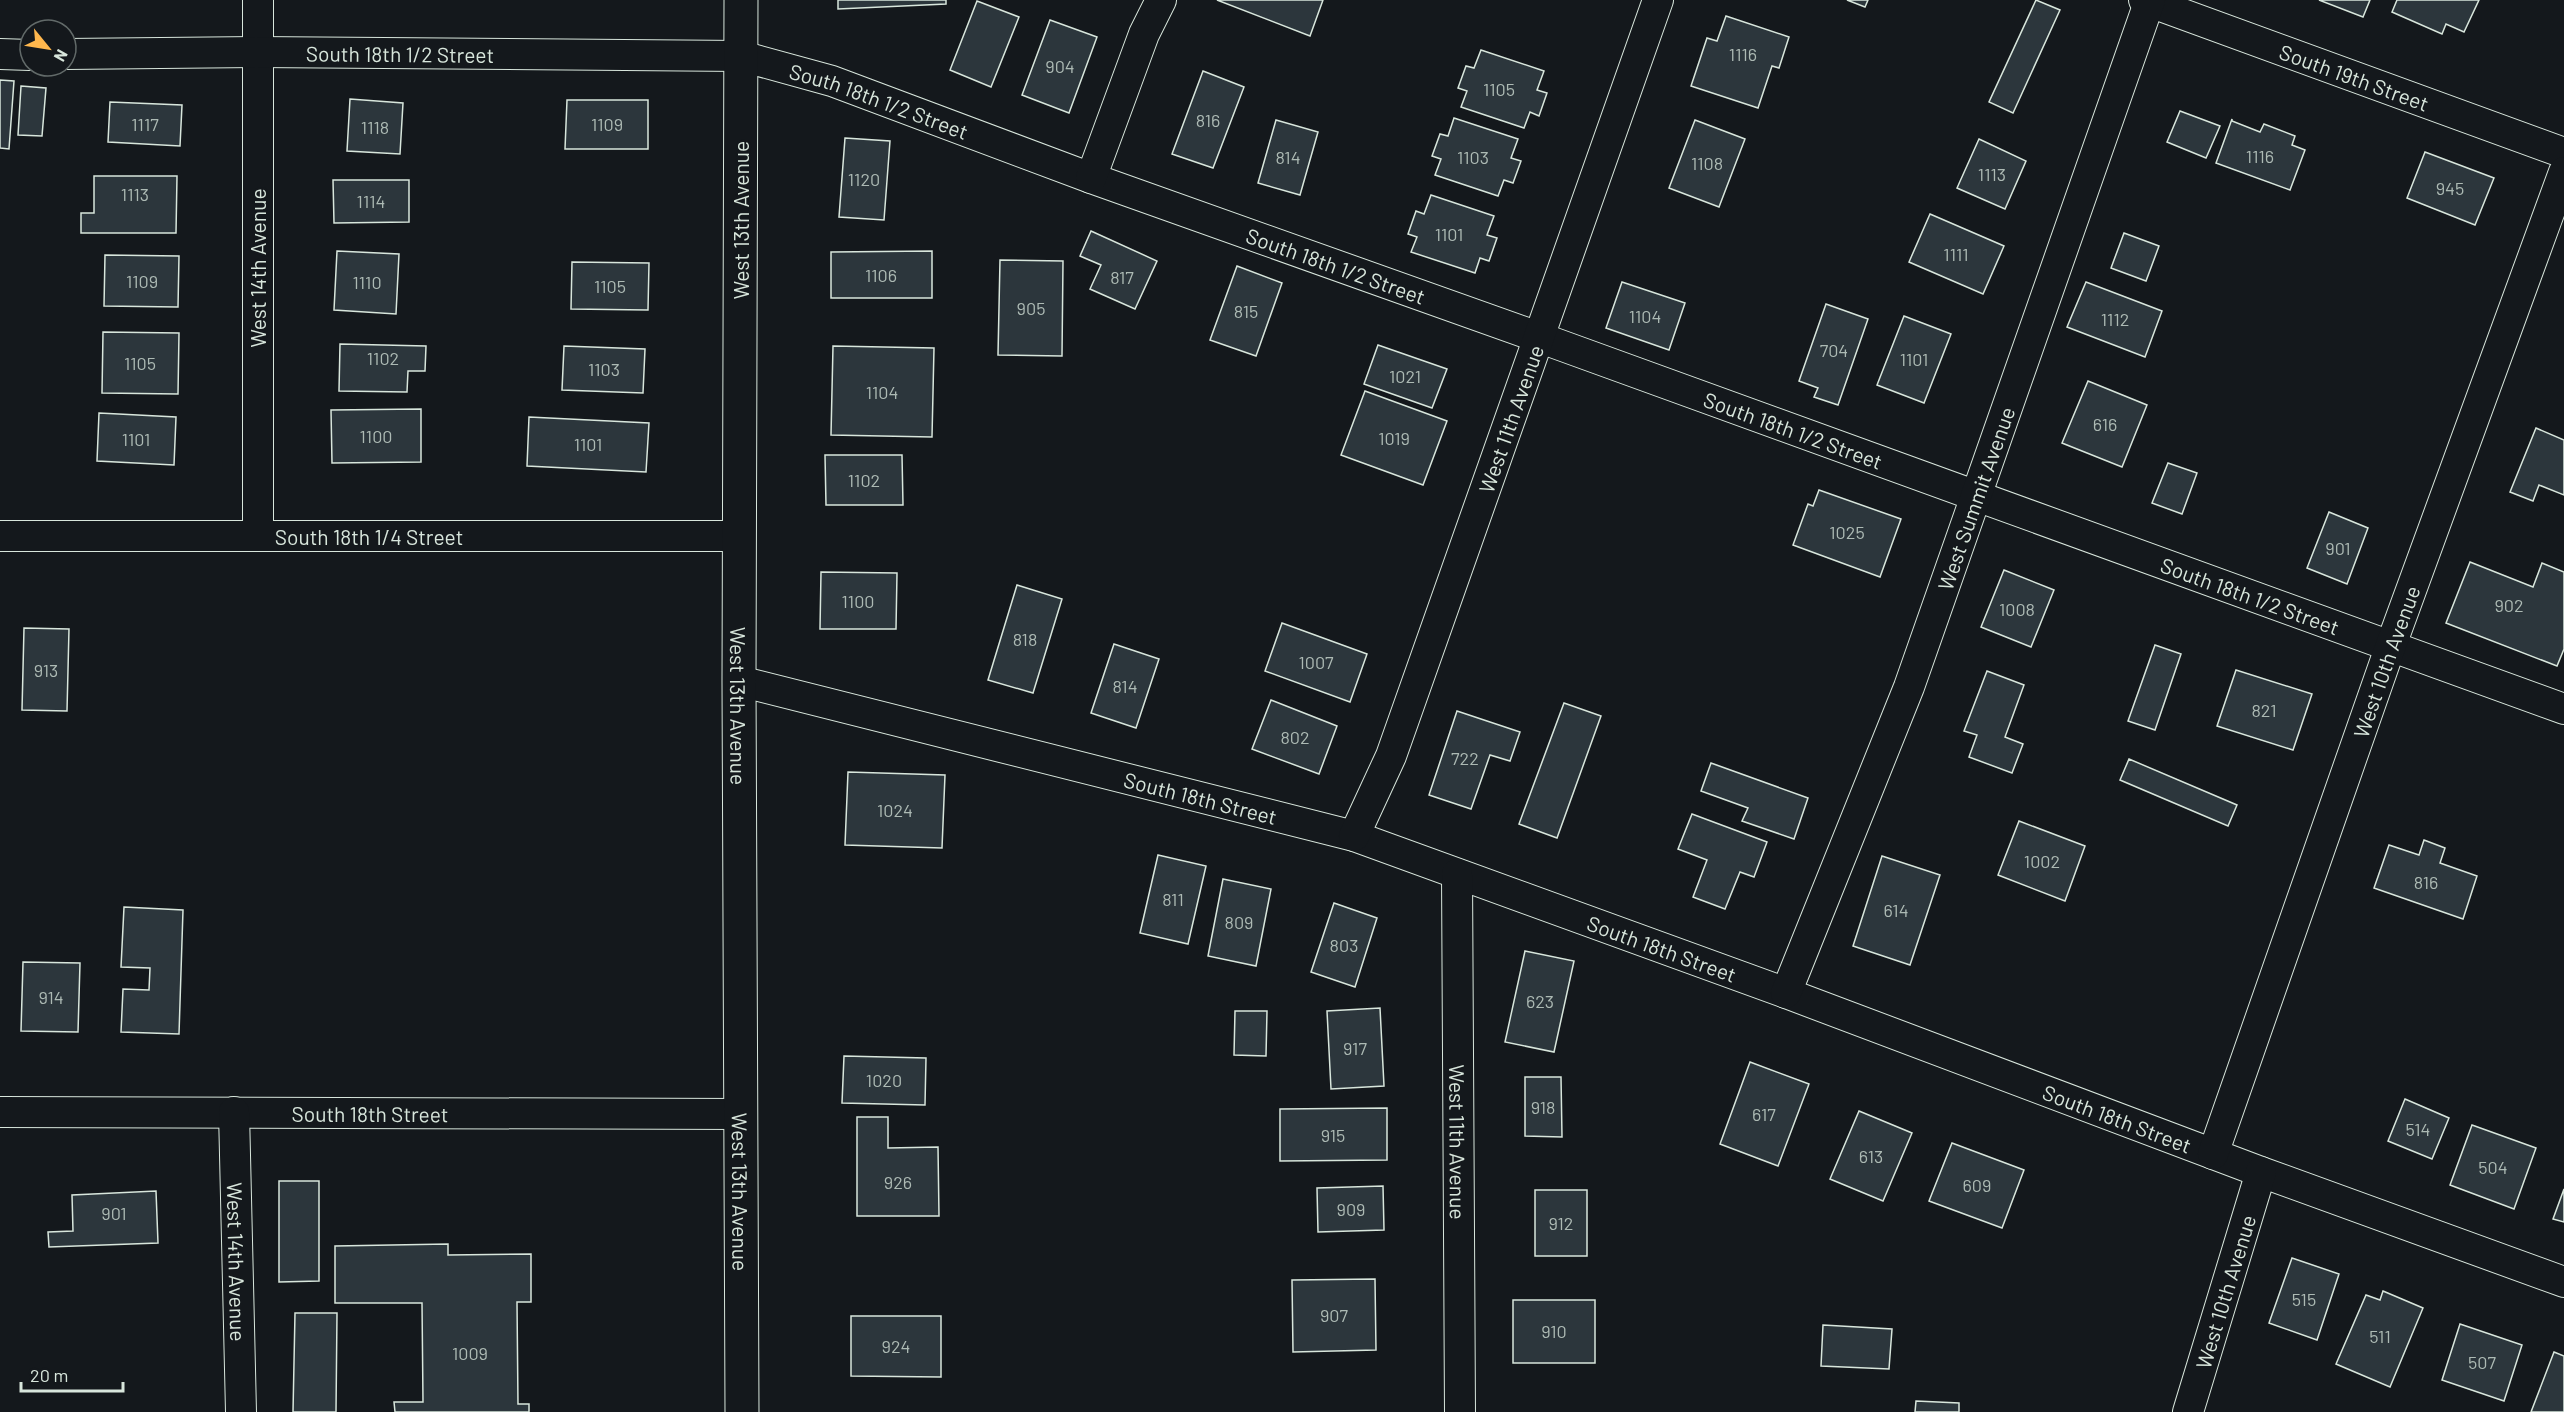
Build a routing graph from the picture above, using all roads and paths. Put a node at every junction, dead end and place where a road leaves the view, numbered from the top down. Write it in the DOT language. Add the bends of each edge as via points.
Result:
graph roads {
  1 [pos="258,0"];
  2 [pos="741,0"];
  3 [pos="1161,0"];
  4 [pos="1658,0"];
  5 [pos="2148,1"];
  6 [pos="257,52"];
  7 [pos="0,54"];
  8 [pos="78,54"];
  9 [pos="18,55"];
  10 [pos="741,56"];
  11 [pos="2564,153"];
  12 [pos="2564,172"];
  13 [pos="1091,178"];
  14 [pos="1538,337"];
  15 [pos="1976,496"];
  16 [pos="0,536"];
  17 [pos="258,536"];
  18 [pos="740,537"];
  19 [pos="2391,645"];
  20 [pos="739,681"];
  21 [pos="2564,709"];
  22 [pos="1354,836"];
  23 [pos="1457,874"];
  24 [pos="1786,993"];
  25 [pos="0,1112"];
  26 [pos="234,1112"];
  27 [pos="741,1114"];
  28 [pos="2213,1154"];
  29 [pos="2261,1172"];
  30 [pos="2564,1282"];
  31 [pos="241,1412"];
  32 [pos="742,1412"];
  33 [pos="1460,1412"];
  34 [pos="2188,1412"];
  1 -- 6 [label="street, West 14th Avenue"];
  2 -- 10 [label="street, West 13th Avenue"];
  3 -- 13 [label="street" via="1144,34"];
  4 -- 14 [label="street, West 11th Avenue"];
  5 -- 11 [label="street, South 19th Street"];
  5 -- 15 [label="street, West Summit Avenue"];
  6 -- 8 [label="street, South 18th 1/2 Street"];
  6 -- 10 [label="street, South 18th 1/2 Street"];
  6 -- 17 [label="street, West 14th Avenue"];
  7 -- 9 [label="street"];
  10 -- 13 [label="street, South 18th 1/2 Street" via="832,81"];
  10 -- 18 [label="street, West 13th Avenue"];
  12 -- 19 [label="street, West 10th Avenue"];
  13 -- 14 [label="street, South 18th 1/2 Street"];
  14 -- 15 [label="street, South 18th 1/2 Street"];
  14 -- 22 [label="street, West 11th Avenue" via="1391,756"];
  15 -- 19 [label="street, South 18th 1/2 Street"];
  15 -- 24 [label="street, West Summit Avenue" via="1909,687"];
  16 -- 17 [label="street, South 18th 1/4 Street"];
  17 -- 18 [label="street, South 18th 1/4 Street"];
  18 -- 20 [label="street, West 13th Avenue"];
  19 -- 21 [label="street, South 18th 1/2 Street"];
  19 -- 28 [label="street, West 10th Avenue"];
  20 -- 22 [label="street, South 18th Street"];
  20 -- 27 [label="street, West 13th Avenue"];
  22 -- 23 [label="street, South 18th Street"];
  23 -- 24 [label="street, South 18th Street"];
  23 -- 33 [label="street, West 11th Avenue"];
  24 -- 28 [label="street, South 18th Street"];
  25 -- 26 [label="street, South 18th Street"];
  26 -- 27 [label="street, South 18th Street"];
  26 -- 31 [label="street, West 14th Avenue"];
  27 -- 32 [label="street, West 13th Avenue"];
  28 -- 29 [label="street, South 18th Street"];
  29 -- 30 [label="street, South 18th Street"];
  29 -- 34 [label="street, West 10th Avenue"];
}
